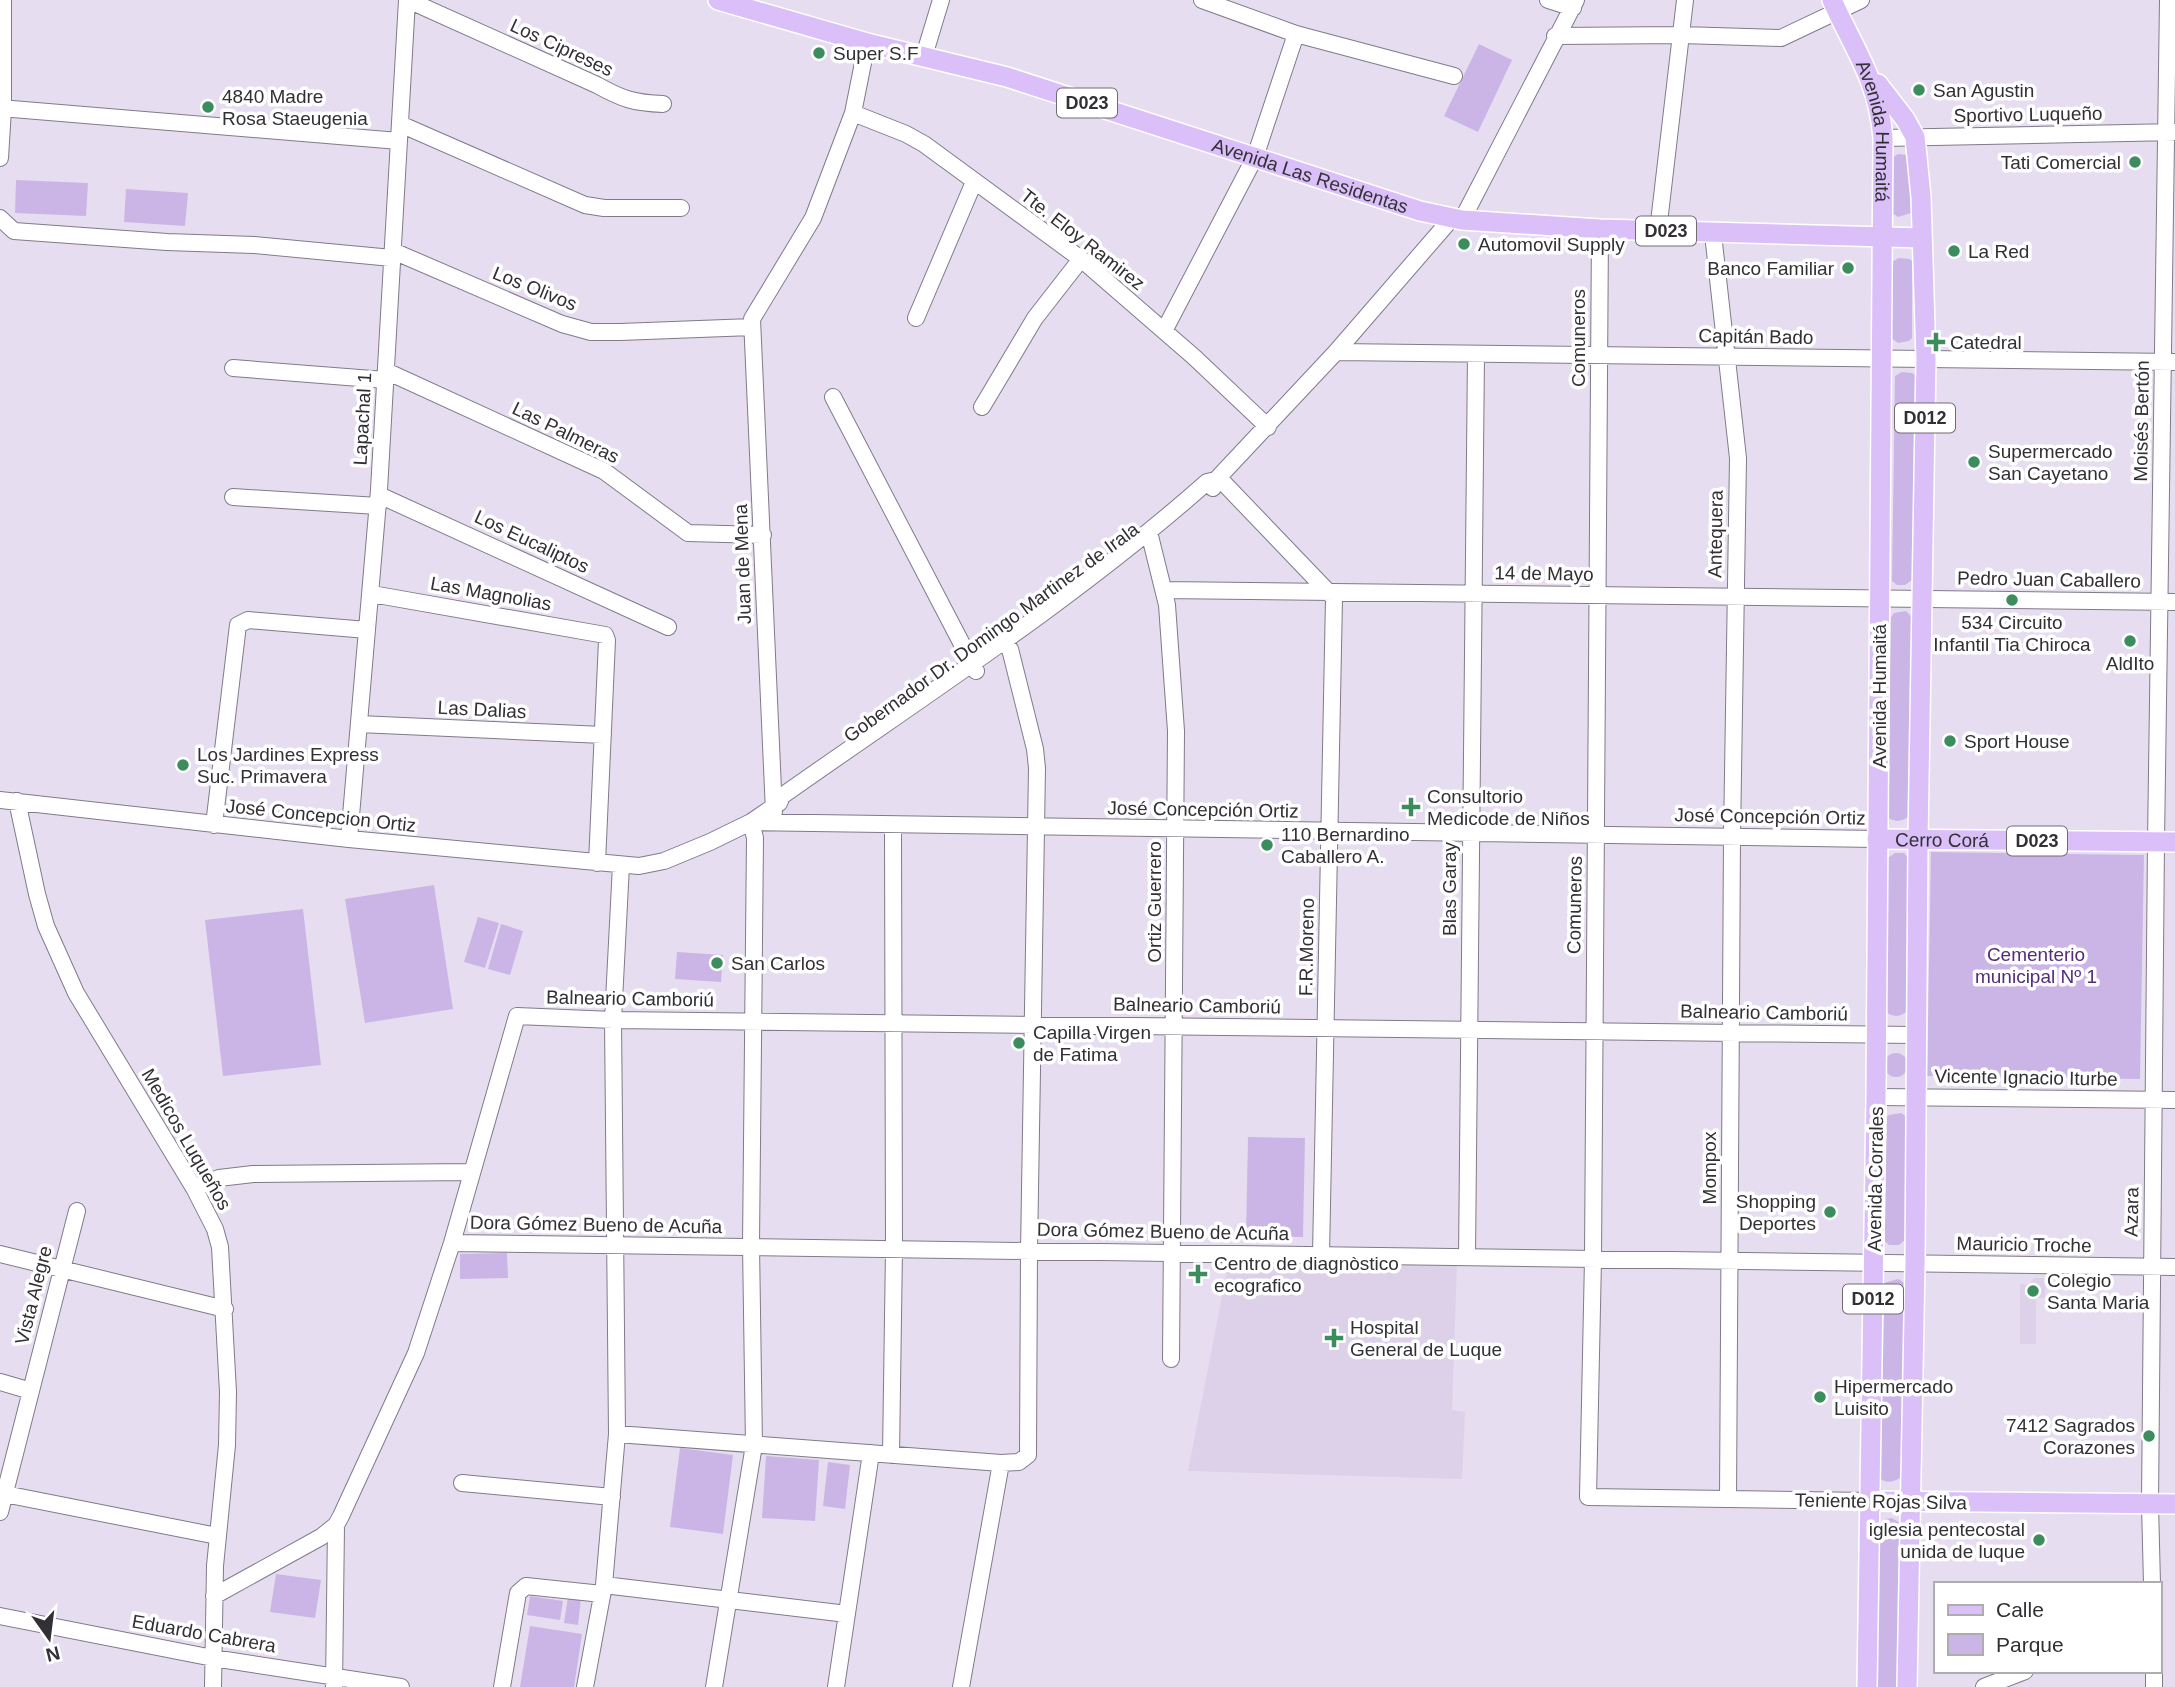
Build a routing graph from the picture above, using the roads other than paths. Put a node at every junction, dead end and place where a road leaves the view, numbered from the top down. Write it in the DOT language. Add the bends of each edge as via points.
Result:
graph roads {
  1 [pos="4,0"];
  2 [pos="407,0"];
  3 [pos="718,0"];
  4 [pos="941,0"];
  5 [pos="1202,0"];
  6 [pos="1548,0"];
  7 [pos="1685,0"];
  8 [pos="1861,0"];
  9 [pos="2168,0"];
  10 [pos="1574,4"];
  11 [pos="1835,5"];
  12 [pos="1296,34"];
  13 [pos="1681,35"];
  14 [pos="1555,36"];
  15 [pos="867,43"];
  16 [pos="924,56"];
  17 [pos="1870,75"];
  18 [pos="1454,76"];
  19 [pos="663,104"];
  20 [pos="2,109"];
  21 [pos="853,113"];
  22 [pos="400,124"];
  23 [pos="2171,132"];
  24 [pos="1915,137"];
  25 [pos="1883,138"];
  26 [pos="399,141"];
  27 [pos="1255,157"];
  28 [pos="0,158"];
  29 [pos="974,182"];
  30 [pos="681,208"];
  31 [pos="0,218"];
  32 [pos="1457,219"];
  33 [pos="1600,229"];
  34 [pos="1658,231"];
  35 [pos="1713,234"];
  36 [pos="1880,238"];
  37 [pos="1922,238"];
  38 [pos="393,255"];
  39 [pos="1081,259"];
  40 [pos="916,318"];
  41 [pos="752,323"];
  42 [pos="1164,331"];
  43 [pos="1336,352"];
  44 [pos="1476,354"];
  45 [pos="1599,355"];
  46 [pos="1728,357"];
  47 [pos="1881,359"];
  48 [pos="1926,359"];
  49 [pos="2169,362"];
  50 [pos="233,368"];
  51 [pos="386,375"];
  52 [pos="833,397"];
  53 [pos="982,407"];
  54 [pos="1268,427"];
  55 [pos="1218,479"];
  56 [pos="233,497"];
  57 [pos="378,500"];
  58 [pos="762,535"];
  59 [pos="1151,537"];
  60 [pos="1164,590"];
  61 [pos="1331,592"];
  62 [pos="372,594"];
  63 [pos="1473,594"];
  64 [pos="1598,595"];
  65 [pos="1735,597"];
  66 [pos="1879,598"];
  67 [pos="1923,599"];
  68 [pos="2167,602"];
  69 [pos="668,626"];
  70 [pos="367,630"];
  71 [pos="1010,649"];
  72 [pos="974,668"];
  73 [pos="359,724"];
  74 [pos="603,736"];
  75 [pos="5,800"];
  76 [pos="775,805"];
  77 [pos="751,822"];
  78 [pos="214,825"];
  79 [pos="793,825"];
  80 [pos="893,826"];
  81 [pos="1036,828"];
  82 [pos="1175,830"];
  83 [pos="1330,832"];
  84 [pos="1471,833"];
  85 [pos="1596,835"];
  86 [pos="1732,837"];
  87 [pos="349,839"];
  88 [pos="1878,839"];
  89 [pos="1917,840"];
  90 [pos="2165,842"];
  91 [pos="597,863"];
  92 [pos="621,865"];
  93 [pos="613,1020"];
  94 [pos="752,1021"];
  95 [pos="894,1023"];
  96 [pos="1034,1024"];
  97 [pos="1174,1026"];
  98 [pos="1326,1028"];
  99 [pos="1469,1030"];
  100 [pos="1594,1031"];
  101 [pos="1730,1033"];
  102 [pos="1877,1035"];
  103 [pos="1916,1035"];
  104 [pos="1876,1097"];
  105 [pos="1916,1097"];
  106 [pos="2154,1100"];
  107 [pos="2175,1100"];
  108 [pos="471,1172"];
  109 [pos="194,1188"];
  110 [pos="77,1211"];
  111 [pos="452,1242"];
  112 [pos="615,1245"];
  113 [pos="751,1247"];
  114 [pos="894,1249"];
  115 [pos="1029,1251"];
  116 [pos="0,1254"];
  117 [pos="1172,1254"];
  118 [pos="1321,1255"];
  119 [pos="1467,1256"];
  120 [pos="1593,1259"];
  121 [pos="1729,1261"];
  122 [pos="1874,1264"];
  123 [pos="1915,1264"];
  124 [pos="2152,1266"];
  125 [pos="2175,1267"];
  126 [pos="62,1269"];
  127 [pos="225,1309"];
  128 [pos="1171,1359"];
  129 [pos="0,1382"];
  130 [pos="31,1391"];
  131 [pos="617,1434"];
  132 [pos="754,1445"];
  133 [pos="871,1453"];
  134 [pos="891,1455"];
  135 [pos="1001,1463"];
  136 [pos="462,1483"];
  137 [pos="2,1494"];
  138 [pos="611,1497"];
  139 [pos="1588,1497"];
  140 [pos="1728,1499"];
  141 [pos="1870,1501"];
  142 [pos="1911,1501"];
  143 [pos="2150,1504"];
  144 [pos="2175,1504"];
  145 [pos="0,1512"];
  146 [pos="336,1525"];
  147 [pos="217,1536"];
  148 [pos="2152,1582"];
  149 [pos="603,1590"];
  150 [pos="214,1596"];
  151 [pos="729,1599"];
  152 [pos="847,1614"];
  153 [pos="0,1616"];
  154 [pos="213,1658"];
  155 [pos="2020,1673"];
  156 [pos="334,1681"];
  157 [pos="213,1687"];
  158 [pos="401,1687"];
  159 [pos="502,1687"];
  160 [pos="585,1687"];
  161 [pos="714,1687"];
  162 [pos="835,1687"];
  163 [pos="961,1687"];
  164 [pos="1867,1687"];
  165 [pos="1908,1687"];
  166 [pos="1984,1687"];
  1 -- 20 [label="street"];
  2 -- 19 [label="street, Los Cipreses" via="621,98"];
  2 -- 22 [label="street, Lapachal 1"];
  3 -- 15 [label="main road, Avenida Las Residentas / D023"];
  4 -- 16 [label="street"];
  5 -- 12 [label="street"];
  6 -- 10 [label="street"];
  7 -- 13 [label="street"];
  8 -- 11 [label="street"];
  9 -- 23 [label="street, Moisés Bertón"];
  10 -- 14 [label="street, Gobernador Dr. Domingo Martinez de Irala"];
  11 -- 13 [label="street" via="1781,38"];
  11 -- 17 [label="main road, D012"];
  12 -- 18 [label="street"];
  12 -- 27 [label="street"];
  13 -- 14 [label="street"];
  13 -- 34 [label="street"];
  14 -- 32 [label="street, Gobernador Dr. Domingo Martinez de Irala"];
  15 -- 16 [label="main road, Avenida Las Residentas / D023"];
  15 -- 21 [label="street"];
  16 -- 27 [label="main road, Avenida Las Residentas / D023" via="1007,77"];
  17 -- 24 [label="main road, Avenida Humaitá / D012"];
  17 -- 25 [label="main road, Avenida Humaitá / D012"];
  20 -- 26 [label="street"];
  20 -- 28 [label="street"];
  21 -- 29 [label="street, Tte. Eloy Ramirez" via="925,144"];
  21 -- 41 [label="street" via="813,218"];
  22 -- 26 [label="street, Lapachal 1"];
  22 -- 30 [label="street" via="585,205"];
  23 -- 24 [label="street, Sportivo Luqueño"];
  23 -- 49 [label="street, Moisés Bertón"];
  24 -- 25 [label="street, Sportivo Luqueño"];
  24 -- 37 [label="main road, Avenida Humaitá / D012"];
  25 -- 36 [label="main road, Avenida Humaitá / D012"];
  26 -- 38 [label="street, Lapachal 1"];
  27 -- 32 [label="main road, Avenida Las Residentas / D023"];
  27 -- 42 [label="street"];
  29 -- 39 [label="street, Tte. Eloy Ramirez"];
  29 -- 40 [label="street"];
  31 -- 38 [label="street, Los Olivos" via="14,231"];
  32 -- 33 [label="main road, Avenida Las Residentas / D023"];
  32 -- 43 [label="street, Gobernador Dr. Domingo Martinez de Irala"];
  33 -- 34 [label="main road, Avenida Las Residentas / D023"];
  33 -- 45 [label="street, Comuneros"];
  34 -- 35 [label="main road, Avenida Las Residentas / D023"];
  35 -- 36 [label="main road, Avenida Las Residentas / D023"];
  35 -- 46 [label="street, Antequera"];
  36 -- 37 [label="main road, Avenida Las Residentas / D023"];
  36 -- 47 [label="main road, Avenida Humaitá / D012"];
  37 -- 48 [label="main road, Avenida Humaitá / D012"];
  38 -- 41 [label="street, Los Olivos" via="562,324 591,331"];
  38 -- 51 [label="street, Lapachal 1"];
  39 -- 42 [label="street, Tte. Eloy Ramirez"];
  39 -- 53 [label="street" via="1035,318"];
  41 -- 58 [label="street, Juan de Mena"];
  42 -- 54 [label="street, Tte. Eloy Ramirez"];
  43 -- 44 [label="street, Capitán Bado"];
  43 -- 54 [label="street, Gobernador Dr. Domingo Martinez de Irala"];
  44 -- 45 [label="street, Capitán Bado"];
  44 -- 63 [label="street, Blas Garay"];
  45 -- 46 [label="street, Capitán Bado"];
  45 -- 64 [label="street, Comuneros"];
  46 -- 47 [label="street, Capitán Bado"];
  46 -- 65 [label="street, Antequera" via="1738,458"];
  47 -- 48 [label="street, Capitán Bado"];
  47 -- 66 [label="main road, Avenida Humaitá / D012"];
  48 -- 49 [label="street, Capitán Bado"];
  48 -- 67 [label="main road, Avenida Humaitá / D012"];
  49 -- 68 [label="street, Moisés Bertón"];
  50 -- 51 [label="street"];
  51 -- 57 [label="street, Lapachal 1"];
  51 -- 58 [label="street, Las Palmeras" via="604,471 688,533"];
  52 -- 72 [label="street"];
  54 -- 55 [label="street, Gobernador Dr. Domingo Martinez de Irala"];
  55 -- 59 [label="street, Gobernador Dr. Domingo Martinez de Irala" via="1207,482"];
  55 -- 61 [label="street"];
  56 -- 57 [label="street"];
  57 -- 62 [label="street, Lapachal 1"];
  57 -- 69 [label="street, Los Eucaliptos"];
  58 -- 76 [label="street, Juan de Mena"];
  59 -- 60 [label="street, Ortiz Guerrero"];
  59 -- 71 [label="street, Gobernador Dr. Domingo Martinez de Irala"];
  59 -- 72 [label="street, Gobernador Dr. Domingo Martinez de Irala"];
  60 -- 61 [label="street, 14 de Mayo"];
  60 -- 82 [label="street, Ortiz Guerrero" via="1177,730"];
  61 -- 63 [label="street, 14 de Mayo"];
  61 -- 83 [label="street, F.R.Moreno"];
  62 -- 70 [label="street, Lapachal 1"];
  62 -- 74 [label="street, Las Magnolias" via="603,634 607,640"];
  63 -- 64 [label="street, 14 de Mayo"];
  63 -- 84 [label="street, Blas Garay"];
  64 -- 65 [label="street, 14 de Mayo"];
  64 -- 85 [label="street, Comuneros"];
  65 -- 66 [label="street, 14 de Mayo"];
  65 -- 86 [label="street, Antequera"];
  66 -- 67 [label="street, 14 de Mayo"];
  66 -- 88 [label="main road, Avenida Humaitá / D012"];
  67 -- 68 [label="street, Pedro Juan Caballero"];
  67 -- 89 [label="main road, Avenida Humaitá / D012"];
  68 -- 90 [label="street, Moisés Bertón"];
  70 -- 73 [label="street, Lapachal 1"];
  70 -- 78 [label="street" via="248,620 238,625"];
  71 -- 72 [label="street, Gobernador Dr. Domingo Martinez de Irala"];
  71 -- 81 [label="street" via="1035,749"];
  72 -- 76 [label="street, Gobernador Dr. Domingo Martinez de Irala" via="787,792"];
  73 -- 74 [label="street, Las Dalias"];
  73 -- 87 [label="street, Lapachal 1"];
  74 -- 91 [label="street"];
  75 -- 78 [label="street, José Concepcion Ortiz"];
  75 -- 109 [label="street, Medicos Luqueños" via="46,926 76,993"];
  76 -- 77 [label="street, Gobernador Dr. Domingo Martinez de Irala"];
  76 -- 79 [label="street" via="779,818"];
  77 -- 79 [label="street, José Concepción Ortiz"];
  77 -- 92 [label="street, José Concepción Ortiz" via="674,857 639,866"];
  77 -- 94 [label="street" via="755,838"];
  78 -- 87 [label="street, José Concepcion Ortiz"];
  79 -- 80 [label="street, José Concepción Ortiz"];
  80 -- 81 [label="street, José Concepción Ortiz"];
  80 -- 95 [label="street"];
  81 -- 82 [label="street, José Concepción Ortiz"];
  81 -- 96 [label="street"];
  82 -- 83 [label="street, José Concepción Ortiz"];
  82 -- 97 [label="street, Ortiz Guerrero"];
  83 -- 84 [label="street, José Concepción Ortiz"];
  83 -- 98 [label="street, F.R.Moreno"];
  84 -- 85 [label="street, José Concepción Ortiz"];
  84 -- 99 [label="street, Blas Garay"];
  85 -- 86 [label="street, José Concepción Ortiz"];
  85 -- 100 [label="street, Comuneros"];
  86 -- 88 [label="street, José Concepción Ortiz"];
  86 -- 101 [label="street, Mompox"];
  87 -- 91 [label="street, José Concepcion Ortiz"];
  88 -- 89 [label="main road, Cerro Corá / D023"];
  88 -- 102 [label="main road, Avenida Corrales / D012"];
  89 -- 90 [label="main road, Cerro Corá / D023"];
  89 -- 103 [label="main road, Avenida Corrales / D012"];
  90 -- 106 [label="street, Azara"];
  91 -- 92 [label="street, José Concepcion Ortiz"];
  92 -- 93 [label="street"];
  93 -- 94 [label="street, Balneario Camboriú"];
  93 -- 108 [label="street, Balneario Camboriú" via="517,1016"];
  93 -- 112 [label="street"];
  94 -- 95 [label="street, Balneario Camboriú"];
  94 -- 113 [label="street"];
  95 -- 96 [label="street, Balneario Camboriú"];
  95 -- 114 [label="street"];
  96 -- 97 [label="street, Balneario Camboriú"];
  96 -- 115 [label="street"];
  97 -- 98 [label="street, Balneario Camboriú"];
  97 -- 117 [label="street, Ortiz Guerrero"];
  98 -- 99 [label="street, Balneario Camboriú"];
  98 -- 118 [label="street, F.R.Moreno"];
  99 -- 100 [label="street, Balneario Camboriú"];
  99 -- 119 [label="street, Blas Garay"];
  100 -- 101 [label="street, Balneario Camboriú"];
  100 -- 120 [label="street, Comuneros"];
  101 -- 102 [label="street, Balneario Camboriú"];
  101 -- 121 [label="street, Mompox"];
  102 -- 103 [label="street, Balneario Camboriú"];
  102 -- 104 [label="main road, Avenida Corrales / D012"];
  103 -- 105 [label="main road, Avenida Corrales / D012"];
  104 -- 105 [label="street, Vicente Ignacio Iturbe"];
  104 -- 122 [label="main road, Avenida Corrales / D012"];
  105 -- 106 [label="street, Vicente Ignacio Iturbe"];
  105 -- 123 [label="main road, Avenida Corrales / D012"];
  106 -- 107 [label="street, Vicente Ignacio Iturbe"];
  106 -- 124 [label="street, Azara"];
  108 -- 109 [label="street" via="253,1174 219,1178"];
  108 -- 111 [label="street"];
  109 -- 127 [label="street, Medicos Luqueños" via="220,1247"];
  110 -- 126 [label="street, Vista Alegre"];
  111 -- 112 [label="street, Dora Gómez Bueno de Acuña"];
  111 -- 146 [label="street" via="416,1353"];
  112 -- 113 [label="street, Dora Gómez Bueno de Acuña"];
  112 -- 131 [label="street"];
  113 -- 114 [label="street, Dora Gómez Bueno de Acuña"];
  113 -- 132 [label="street"];
  114 -- 115 [label="street, Dora Gómez Bueno de Acuña"];
  114 -- 134 [label="street"];
  115 -- 117 [label="street, Dora Gómez Bueno de Acuña"];
  115 -- 135 [label="street" via="1030,1451 1023,1461"];
  116 -- 126 [label="street"];
  117 -- 118 [label="street, Dora Gómez Bueno de Acuña"];
  117 -- 128 [label="street, Ortiz Guerrero"];
  118 -- 119 [label="street, Dora Gómez Bueno de Acuña"];
  119 -- 120 [label="street, Dora Gómez Bueno de Acuña"];
  120 -- 121 [label="street, Dora Gómez Bueno de Acuña"];
  120 -- 139 [label="street, Comuneros"];
  121 -- 122 [label="street, Dora Gómez Bueno de Acuña"];
  121 -- 140 [label="street, Mompox"];
  122 -- 123 [label="street, Mauricio Troche"];
  122 -- 141 [label="main road, Avenida Corrales / D012"];
  123 -- 124 [label="street, Mauricio Troche"];
  123 -- 142 [label="main road, Avenida Corrales / D012"];
  124 -- 125 [label="street, Mauricio Troche"];
  124 -- 143 [label="street, Azara"];
  126 -- 127 [label="street"];
  126 -- 130 [label="street, Vista Alegre"];
  127 -- 147 [label="street, Medicos Luqueños" via="227,1445"];
  129 -- 130 [label="street"];
  130 -- 137 [label="street, Vista Alegre"];
  131 -- 132 [label="street"];
  131 -- 138 [label="street"];
  132 -- 133 [label="street"];
  132 -- 151 [label="street"];
  133 -- 134 [label="street"];
  133 -- 152 [label="street"];
  134 -- 135 [label="street"];
  135 -- 163 [label="street"];
  136 -- 138 [label="street"];
  137 -- 145 [label="street, Vista Alegre"];
  137 -- 147 [label="street"];
  138 -- 149 [label="street"];
  139 -- 140 [label="street, Teniente Rojas Silva"];
  140 -- 141 [label="street, Teniente Rojas Silva"];
  141 -- 142 [label="main road, Teniente Rojas Silva"];
  141 -- 164 [label="main road, Avenida Corrales / D012"];
  142 -- 143 [label="main road, Teniente Rojas Silva"];
  142 -- 165 [label="main road, Avenida Corrales / D012"];
  143 -- 144 [label="main road, Teniente Rojas Silva"];
  143 -- 148 [label="street, Azara"];
  146 -- 150 [label="street"];
  146 -- 156 [label="street"];
  147 -- 150 [label="street, Medicos Luqueños"];
  149 -- 151 [label="street"];
  149 -- 159 [label="street" via="521,1588"];
  149 -- 160 [label="street"];
  150 -- 154 [label="street, Medicos Luqueños"];
  151 -- 152 [label="street"];
  151 -- 161 [label="street"];
  152 -- 162 [label="street"];
  153 -- 154 [label="street, Eduardo Cabrera"];
  154 -- 156 [label="street, Eduardo Cabrera"];
  154 -- 157 [label="street, Medicos Luqueños"];
  155 -- 166 [label="street"];
  156 -- 158 [label="street, Eduardo Cabrera"];
}
